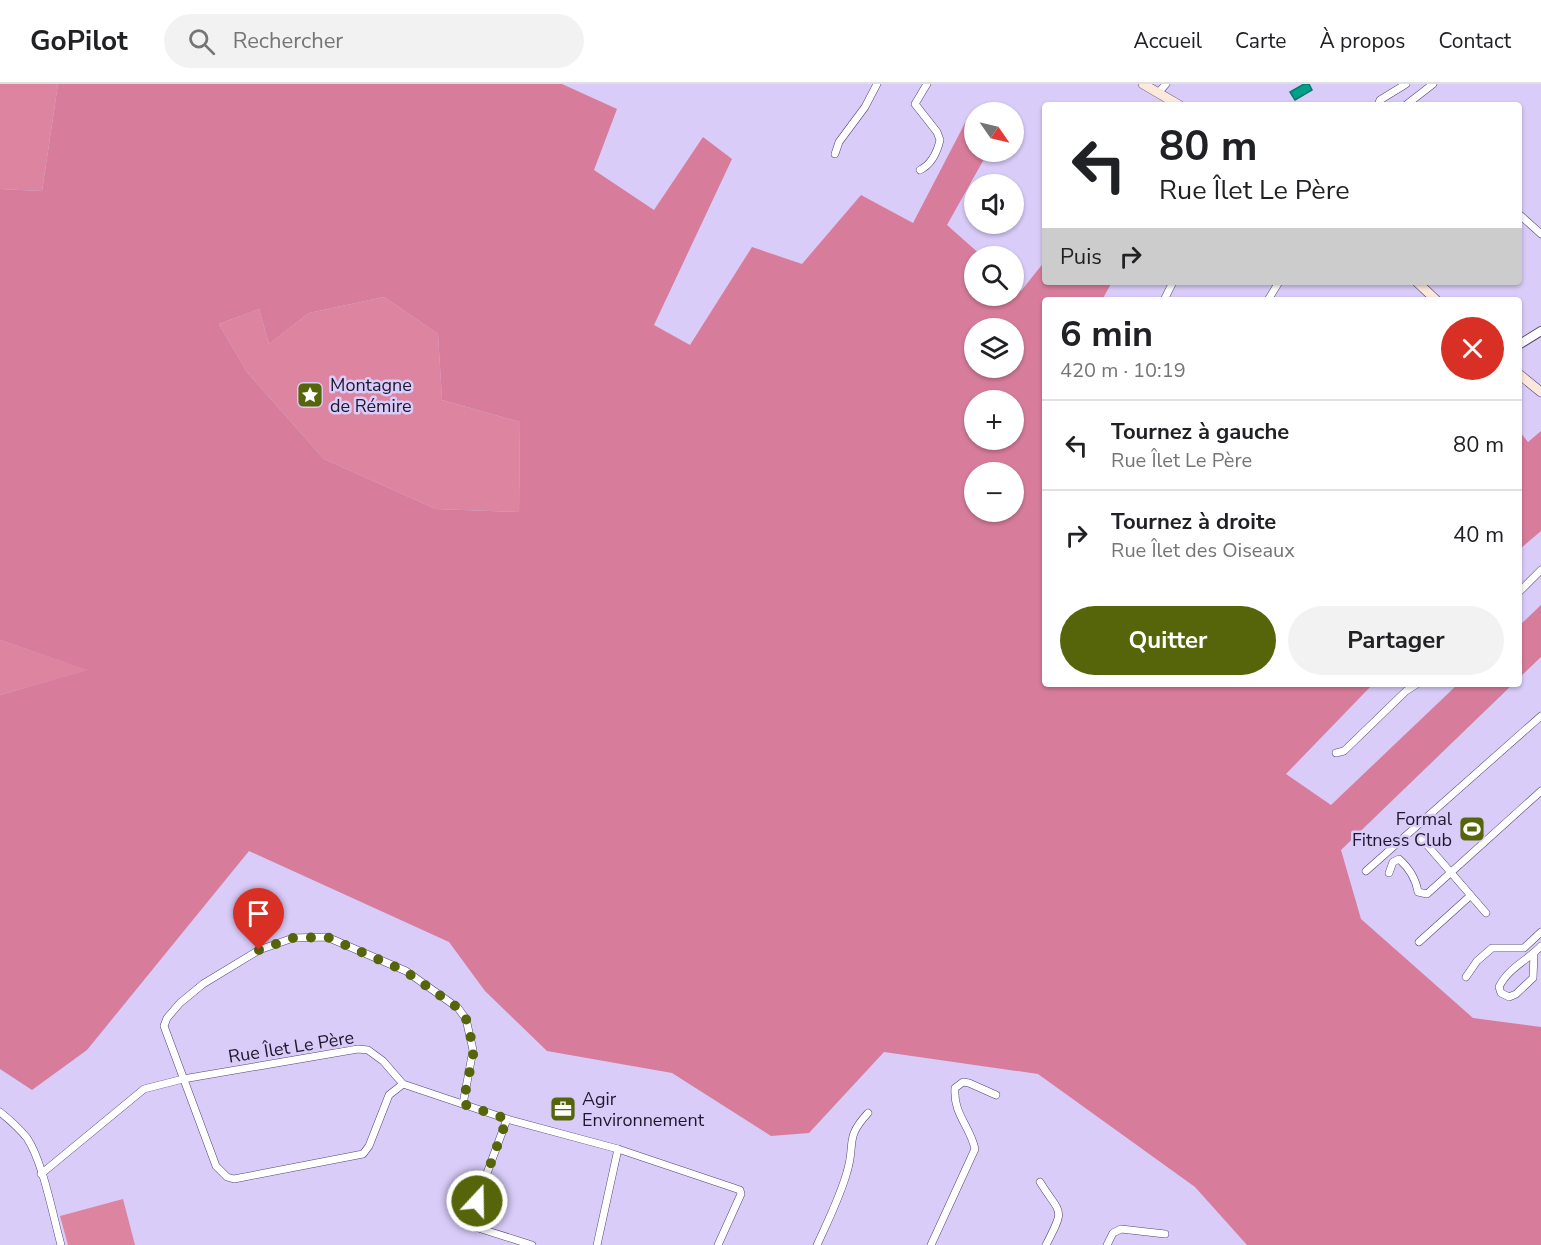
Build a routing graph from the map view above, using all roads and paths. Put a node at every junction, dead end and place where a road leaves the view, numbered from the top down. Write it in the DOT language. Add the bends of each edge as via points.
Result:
graph roads {
  1 [pos="877,84"];
  2 [pos="927,84"];
  3 [pos="1143,84"];
  4 [pos="1166,84"];
  5 [pos="1406,84"];
  6 [pos="1433,84"];
  7 [pos="1158,93"];
  8 [pos="1174,102"];
  9 [pos="1379,102"];
  10 [pos="1410,102"];
  11 [pos="835,154"];
  12 [pos="920,171"];
  13 [pos="1522,217"];
  14 [pos="1541,234"];
  15 [pos="1420,285"];
  16 [pos="1433,297"];
  17 [pos="1541,331"];
  18 [pos="1522,343"];
  19 [pos="1522,377"];
  20 [pos="1541,392"];
  21 [pos="1541,570"];
  22 [pos="1522,589"];
  23 [pos="1412,687"];
  24 [pos="1541,716"];
  25 [pos="1336,753"];
  26 [pos="1541,791"];
  27 [pos="1421,838"];
  28 [pos="1366,871"];
  29 [pos="1389,873"];
  30 [pos="1452,873"];
  31 [pos="1470,896"];
  32 [pos="1486,913"];
  33 [pos="1541,932"];
  34 [pos="1419,942"];
  35 [pos="1541,946"];
  36 [pos="1534,954"];
  37 [pos="1466,977"];
  38 [pos="183,1079"];
  39 [pos="403,1084"];
  40 [pos="996,1095"];
  41 [pos="463,1104"];
  42 [pos="0,1112"];
  43 [pos="868,1113"];
  44 [pos="507,1119"];
  45 [pos="618,1149"];
  46 [pos="41,1174"];
  47 [pos="1040,1182"];
  48 [pos="1165,1234"];
  49 [pos="61,1245"];
  50 [pos="532,1245"];
  51 [pos="597,1245"];
  52 [pos="718,1245"];
  53 [pos="817,1245"];
  54 [pos="931,1245"];
  55 [pos="1046,1245"];
  56 [pos="1107,1245"];
  1 -- 11 [label="street" via="838,142"];
  2 -- 12 [label="street" via="915,104 940,140 932,160"];
  3 -- 7 [label="main road"];
  4 -- 7 [label="street"];
  5 -- 9 [label="street"];
  6 -- 10 [label="street"];
  7 -- 8 [label="main road"];
  13 -- 14 [label="street"];
  15 -- 16 [label="main road"];
  17 -- 18 [label="street"];
  19 -- 20 [label="main road"];
  21 -- 22 [label="street"];
  23 -- 25 [label="street" via="1344,751"];
  24 -- 28 [label="street"];
  26 -- 30 [label="street"];
  27 -- 30 [label="street"];
  29 -- 30 [label="street" via="1393,862 1399,859 1406,865 1418,892 1427,894"];
  30 -- 31 [label="street"];
  31 -- 32 [label="street"];
  31 -- 34 [label="street"];
  33 -- 37 [label="street" via="1524,948 1492,948"];
  35 -- 36 [label="street"];
  36 -- 36 [label="street" via="1502,981 1501,993 1509,997 1516,994 1533,978"];
  38 -- 39 [label="street, Rue Îlet Le Père" via="358,1049 368,1050 383,1061"];
  38 -- 39 [label="street" via="216,1166 226,1178 234,1179 363,1154 389,1095"];
  38 -- 41 [label="street" via="164,1026 180,1003 259,950 293,938 327,937 405,971 458,1008 466,1019 474,1050"];
  38 -- 46 [label="street, Rue Îlet Le Père" via="144,1089"];
  39 -- 41 [label="street"];
  40 -- 54 [label="street" via="963,1082 955,1089 954,1101 975,1149"];
  41 -- 44 [label="street"];
  42 -- 46 [label="street" via="28,1140"];
  43 -- 53 [label="street" via="856,1125 848,1169"];
  44 -- 45 [label="street"];
  44 -- 50 [label="street" via="469,1222"];
  45 -- 51 [label="street"];
  45 -- 52 [label="street" via="740,1190"];
  46 -- 49 [label="street"];
  47 -- 55 [label="street" via="1060,1211"];
  48 -- 56 [label="street" via="1121,1229 1113,1233"];
}
